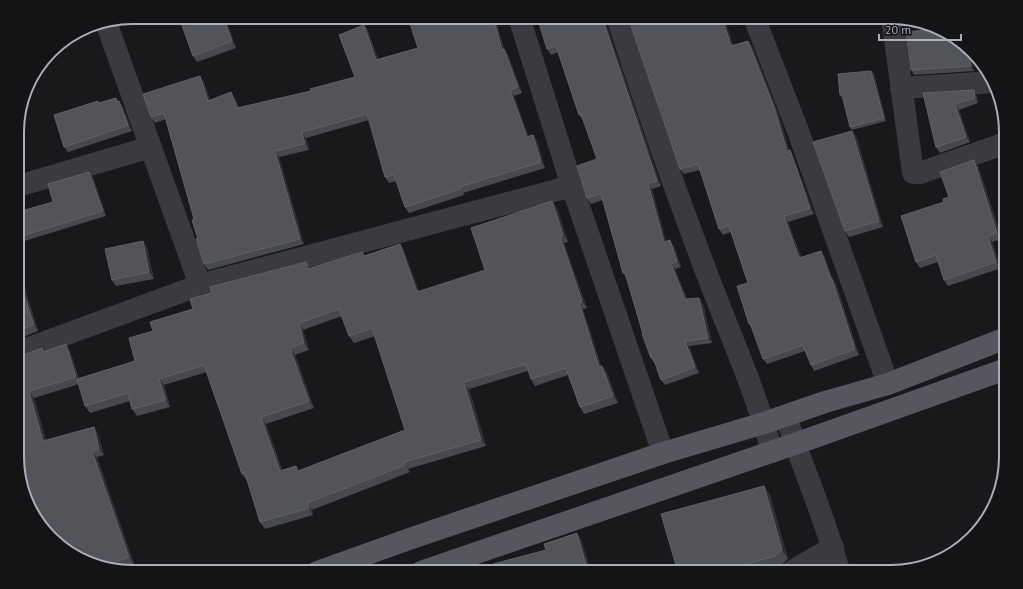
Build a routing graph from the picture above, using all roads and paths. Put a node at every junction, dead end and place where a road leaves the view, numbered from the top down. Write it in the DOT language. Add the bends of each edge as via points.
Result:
graph roads {
  1 [pos="521,24"];
  2 [pos="618,24"];
  3 [pos="757,24"];
  4 [pos="893,24"];
  5 [pos="108,27"];
  6 [pos="987,82"];
  7 [pos="901,88"];
  8 [pos="999,145"];
  9 [pos="151,148"];
  10 [pos="24,184"];
  11 [pos="572,186"];
  12 [pos="200,284"];
  13 [pos="999,341"];
  14 [pos="24,350"];
  15 [pos="999,371"];
  16 [pos="888,384"];
  17 [pos="786,416"];
  18 [pos="764,423"];
  19 [pos="794,444"];
  20 [pos="772,452"];
  21 [pos="663,453"];
  22 [pos="833,547"];
  23 [pos="336,565"];
  24 [pos="441,565"];
  25 [pos="803,565"];
  26 [pos="837,565"];
  1 -- 11 [label="street"];
  2 -- 18 [label="street" via="704,267"];
  3 -- 16 [label="street" via="798,131"];
  4 -- 7 [label="street"];
  5 -- 9 [label="street"];
  6 -- 7 [label="street"];
  7 -- 8 [label="street" via="913,173 920,173"];
  9 -- 10 [label="street"];
  9 -- 12 [label="street"];
  11 -- 12 [label="street"];
  11 -- 21 [label="street"];
  12 -- 14 [label="street"];
  13 -- 16 [label="main road"];
  15 -- 19 [label="main road"];
  16 -- 17 [label="main road"];
  17 -- 18 [label="main road"];
  17 -- 19 [label="street"];
  18 -- 20 [label="street"];
  18 -- 21 [label="main road"];
  19 -- 20 [label="main road"];
  19 -- 22 [label="street"];
  20 -- 24 [label="main road"];
  21 -- 23 [label="main road"];
  22 -- 25 [label="street"];
  22 -- 26 [label="street"];
}
